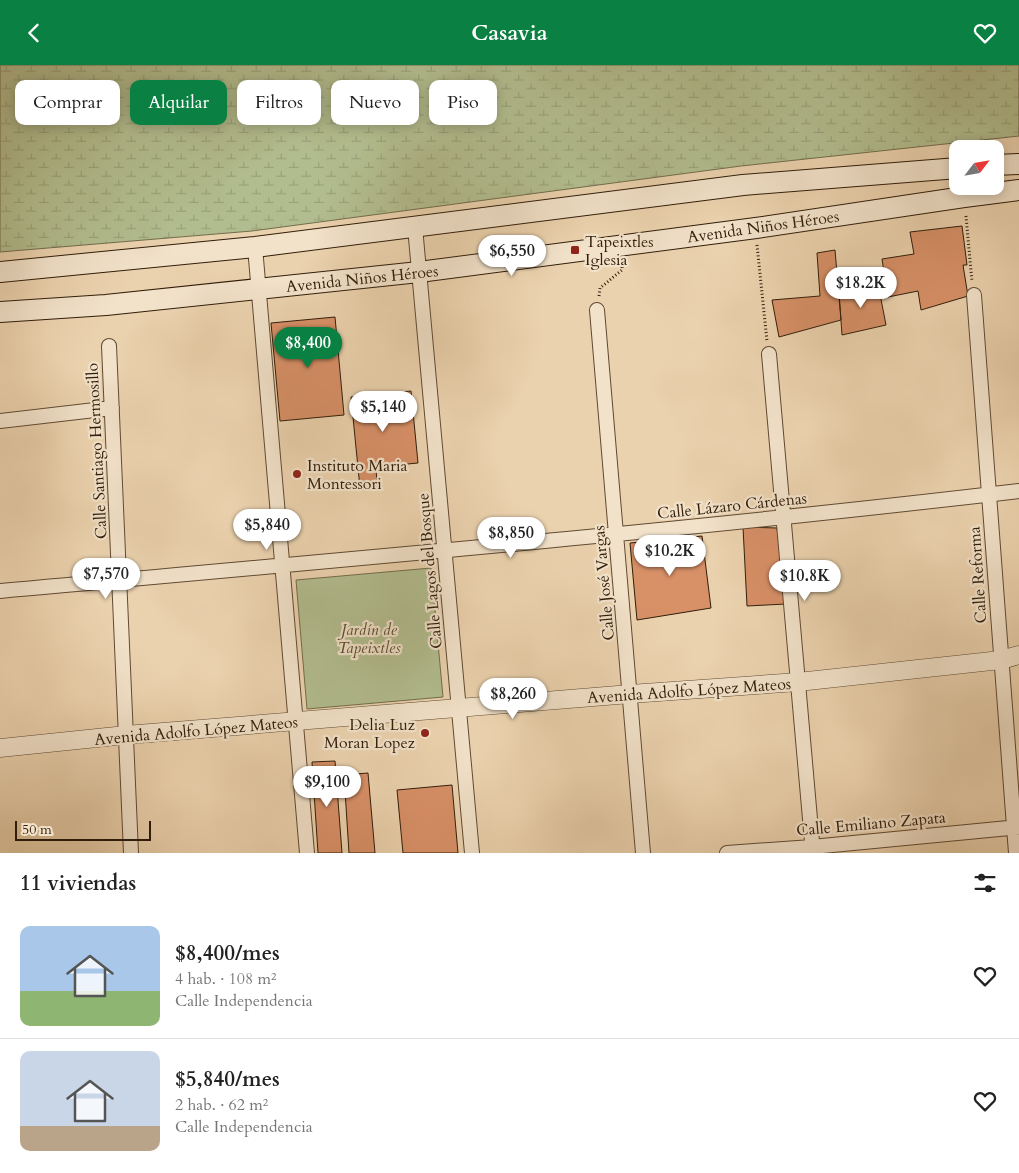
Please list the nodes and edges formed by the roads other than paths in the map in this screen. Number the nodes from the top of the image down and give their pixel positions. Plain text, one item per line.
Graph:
1 (1019, 164) edge
2 (1004, 165) edge
3 (949, 169) edge
4 (1019, 190) edge
5 (415, 227) junction
6 (255, 247) junction
7 (0, 272) edge
8 (419, 272) junction
9 (259, 289) junction
10 (974, 295) road end
11 (597, 310) road end
12 (0, 312) edge
13 (109, 346) dead end
14 (769, 354) road end
15 (112, 408) junction
16 (0, 421) edge
17 (1019, 491) edge
18 (989, 494) junction
19 (783, 517) junction
20 (616, 535) junction
21 (444, 551) junction
22 (282, 566) junction
23 (119, 580) junction
24 (0, 591) edge
25 (1019, 655) edge
26 (1001, 660) junction
27 (798, 682) junction
28 (630, 694) junction
29 (459, 708) junction
30 (296, 722) junction
31 (126, 735) junction
32 (0, 748) edge
33 (1016, 827) edge
34 (813, 850) edge
35 (131, 853) edge
36 (307, 853) edge
37 (472, 853) edge
38 (643, 853) edge
39 (727, 853) edge
40 (1016, 853) edge

1 - 2 main road
3 - 5 main road
4 - 8 main road, Avenida Niños Héroes
5 - 6 main road
5 - 8 street, Calle Lagos del Bosque
6 - 7 main road
6 - 9 street
8 - 9 main road, Avenida Niños Héroes
8 - 21 street, Calle Lagos del Bosque
9 - 12 main road, Avenida Niños Héroes
9 - 22 street
10 - 18 street, Calle Reforma
11 - 20 street, Calle José Vargas
13 - 15 street, Calle Santiago Hermosillo
14 - 19 street
15 - 16 street
15 - 23 street, Calle Santiago Hermosillo
17 - 18 street, Calle Lázaro Cárdenas
18 - 19 street, Calle Lázaro Cárdenas
18 - 26 street, Calle Reforma
19 - 20 street, Calle Lázaro Cárdenas
19 - 27 street
20 - 21 street, Calle Lázaro Cárdenas
20 - 28 street, Calle José Vargas
21 - 22 street, Calle Lázaro Cárdenas
21 - 29 street, Calle Lagos del Bosque
22 - 23 street, Calle Lázaro Cárdenas
22 - 30 street
23 - 24 street, Calle Lázaro Cárdenas
23 - 31 street, Calle Santiago Hermosillo
25 - 26 street, Avenida Adolfo López Mateos
26 - 27 street, Avenida Adolfo López Mateos
26 - 33 street, Calle Reforma
27 - 28 street, Avenida Adolfo López Mateos
27 - 34 street
28 - 29 street, Avenida Adolfo López Mateos
28 - 38 street, Calle José Vargas
29 - 30 street, Avenida Adolfo López Mateos
29 - 37 street, Calle Lagos del Bosque
30 - 31 street, Avenida Adolfo López Mateos
30 - 36 street
31 - 32 street, Avenida Adolfo López Mateos
31 - 35 street, Calle Santiago Hermosillo
33 - 34 street, Calle Emiliano Zapata
33 - 40 street, Calle Reforma
34 - 39 street, Calle Emiliano Zapata

